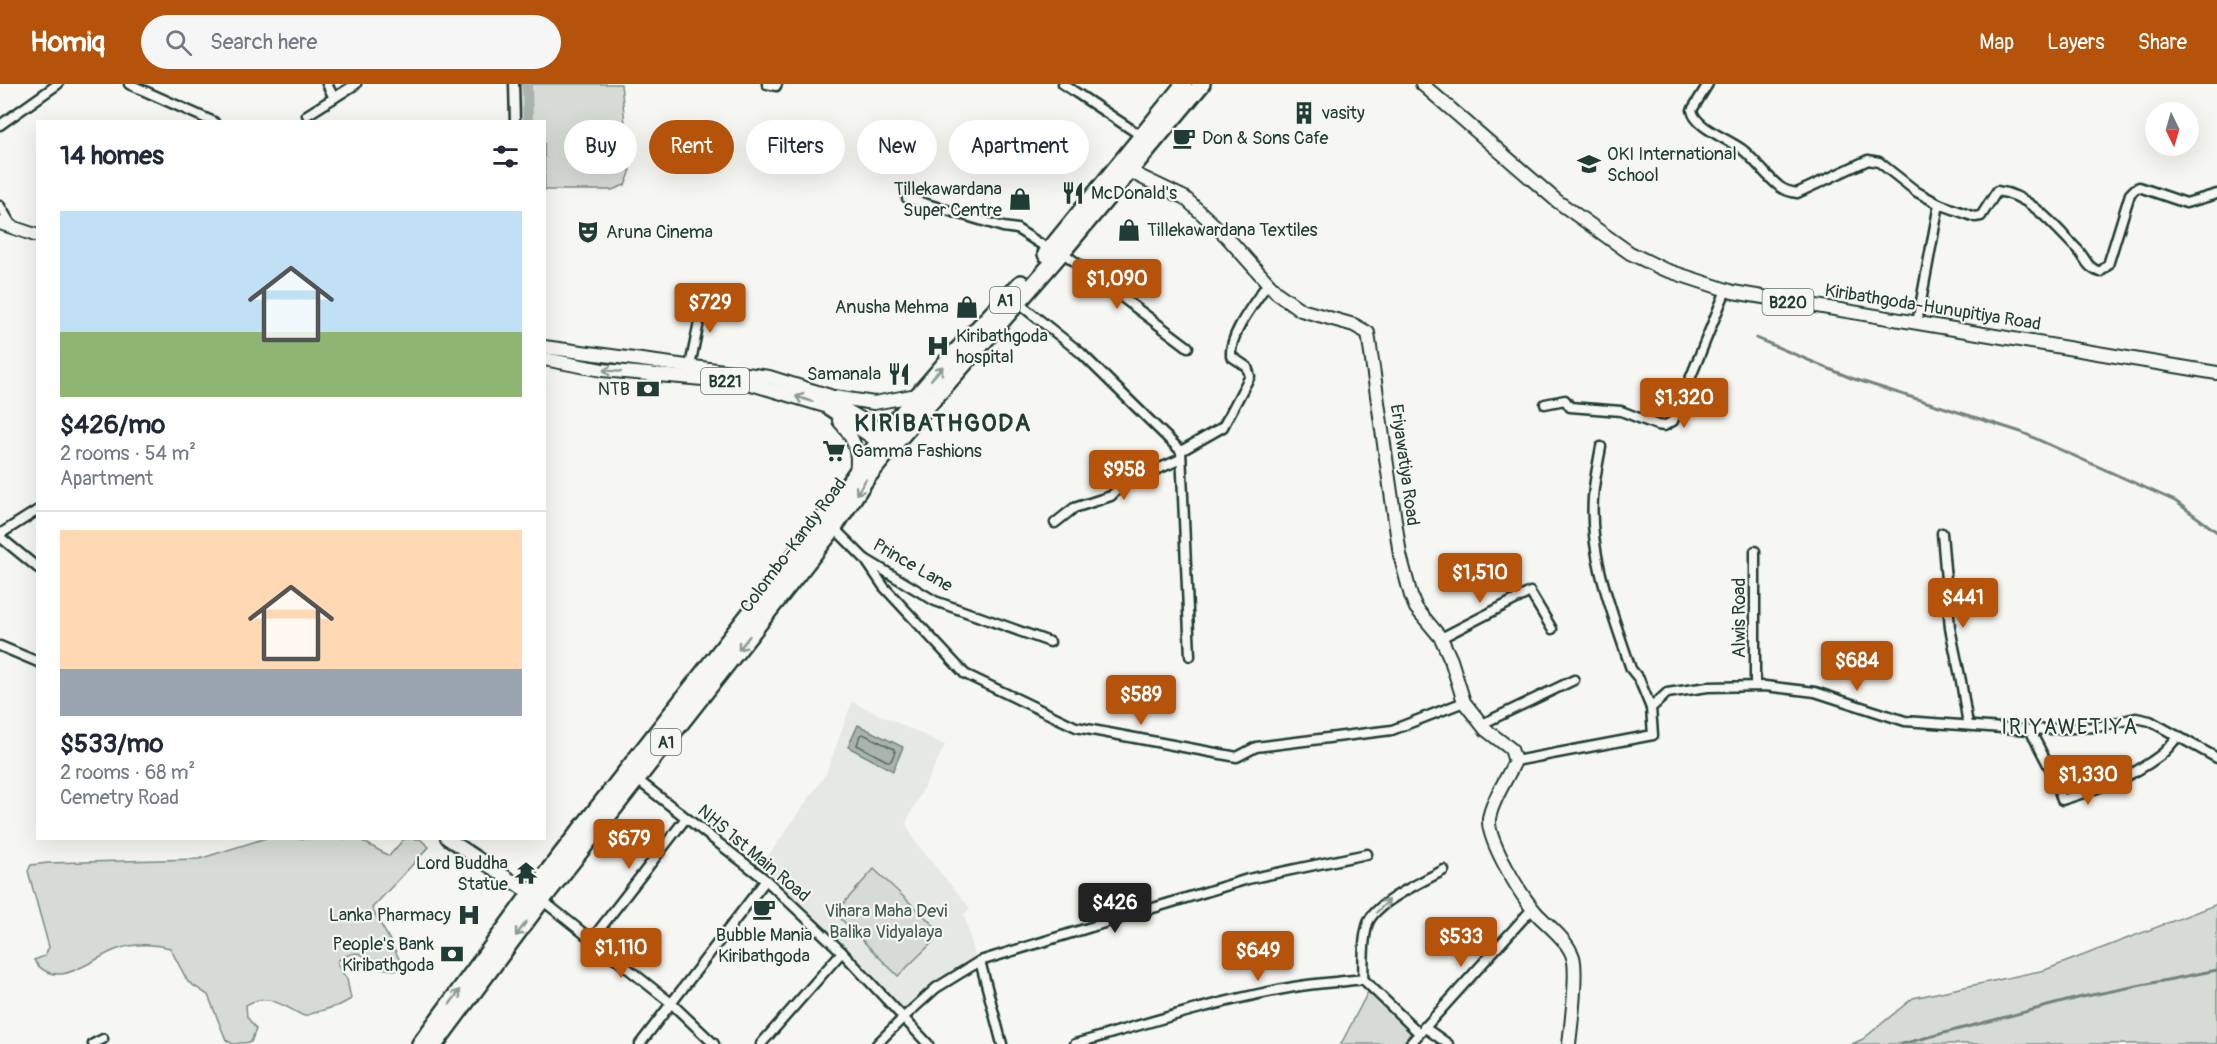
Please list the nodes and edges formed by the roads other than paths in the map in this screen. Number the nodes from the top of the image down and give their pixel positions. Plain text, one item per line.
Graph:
1 (58, 84) edge
2 (129, 84) edge
3 (327, 84) edge
4 (356, 84) edge
5 (514, 84) edge
6 (767, 84) edge
7 (777, 84) edge
8 (1063, 84) edge
9 (1185, 84) edge
10 (1202, 84) edge
11 (1422, 84) edge
12 (1708, 84) edge
13 (334, 98) junction
14 (307, 115) dead end
15 (210, 120) edge
16 (515, 120) edge
17 (0, 125) edge
18 (1143, 137) junction
19 (1126, 167) junction
20 (2217, 194) edge
21 (907, 198) dead end
22 (1939, 204) junction
23 (0, 206) edge
24 (6, 225) edge
25 (36, 235) edge
26 (1056, 251) junction
27 (1268, 283) junction
28 (1726, 290) junction
29 (723, 298) dead end
30 (1017, 302) junction
31 (1917, 323) junction
32 (546, 347) edge
33 (1188, 347) dead end
34 (546, 359) edge
35 (690, 366) junction
36 (2217, 373) edge
37 (917, 395) junction
38 (827, 401) junction
39 (1545, 404) dead end
40 (888, 441) junction
41 (1601, 447) dead end
42 (1181, 455) junction
43 (856, 471) junction
44 (36, 511) edge
45 (1055, 523) dead end
46 (834, 528) junction
47 (1942, 533) dead end
48 (0, 536) edge
49 (1755, 551) dead end
50 (865, 558) junction
51 (36, 566) edge
52 (1552, 629) dead end
53 (1441, 638) junction
54 (1050, 642) dead end
55 (0, 646) edge
56 (1190, 656) dead end
57 (36, 661) edge
58 (1574, 680) dead end
59 (1755, 686) junction
60 (1464, 702) junction
61 (1651, 708) junction
62 (1482, 724) junction
63 (1968, 725) junction
64 (2030, 730) junction
65 (2178, 736) junction
66 (2217, 758) edge
67 (1515, 761) junction
68 (632, 775) junction
69 (686, 818) junction
70 (450, 840) edge
71 (1367, 854) dead end
72 (1444, 870) dead end
73 (766, 880) junction
74 (537, 897) junction
75 (1532, 909) junction
76 (592, 939) junction
77 (842, 952) junction
78 (980, 961) junction
79 (1363, 979) junction
80 (671, 1003) junction
81 (904, 1017) junction
82 (1421, 1030) junction
83 (103, 1039) dead end
84 (93, 1044) edge
85 (420, 1044) edge
86 (435, 1044) edge
87 (640, 1044) edge
88 (714, 1044) edge
89 (761, 1044) edge
90 (877, 1044) edge
91 (927, 1044) edge
92 (1002, 1044) edge
93 (1075, 1044) edge
94 (1410, 1044) edge
95 (1448, 1044) edge
96 (1569, 1044) edge

1 - 17 street
2 - 15 street
3 - 13 street
4 - 13 street
5 - 16 street
6 - 7 street
8 - 18 street
9 - 18 highway, Colombo-Kandy Road / A1
10 - 19 highway, Colombo-Kandy Road / A1
11 - 28 main road, Kiribathgoda-Hunupitiya Road / B220
12 - 22 street
13 - 14 street
18 - 19 highway, Colombo-Kandy Road / A1
19 - 26 highway, Colombo-Kandy Road / A1
19 - 27 main road, Eriyawatiya Road
20 - 22 street
21 - 26 street
22 - 31 street
23 - 24 street
24 - 25 main road
26 - 30 highway, Colombo-Kandy Road / A1
26 - 33 street
37 -> 26 highway, Colombo-Kandy Road / A1
27 - 42 street
27 - 53 main road, Eriyawatiya Road
28 - 31 main road, Kiribathgoda-Hunupitiya Road / B220
28 - 39 street
29 - 35 street
30 - 40 highway, Colombo-Kandy Road / A1
30 - 42 street
31 - 36 main road, Kiribathgoda-Hunupitiya Road / B220
32 - 35 main road, B221
38 -> 34 main road, B221
35 - 38 main road, B221
37 - 38 main road
37 - 40 highway, Colombo-Kandy Road / A1
38 - 40 main road, B221
38 - 43 main road
40 - 43 highway, Colombo-Kandy Road / A1
40 -> 46 highway, Colombo-Kandy Road / A1
41 - 61 street
42 - 45 street
42 - 56 street
43 - 68 highway, Colombo-Kandy Road / A1
44 - 48 street
46 - 50 street, Prince Lane
46 -> 68 highway, Colombo-Kandy Road / A1
47 - 63 street
48 - 51 street
49 - 59 street, Alwis Road
50 - 54 street, Prince Lane
50 - 60 street
52 - 53 street
53 - 60 main road, Eriyawatiya Road
55 - 57 street
58 - 62 street
59 - 61 street
59 - 63 street
60 - 62 main road, Eriyawatiya Road
61 - 67 street
62 - 67 main road, Eriyawatiya Road
63 - 64 street
64 - 65 street
64 - 65 street
65 - 66 street
67 - 75 main road
68 - 69 street, NHS 1st Main Road
68 - 74 highway, Colombo-Kandy Road / A1
69 - 73 street, NHS 1st Main Road
69 - 76 street
70 - 74 main road
71 - 78 street
79 -> 72 street
73 - 77 street, NHS 1st Main Road
73 - 80 street
74 - 76 street
85 -> 74 highway, Colombo-Kandy Road / A1
74 -> 86 highway, Colombo-Kandy Road / A1
75 - 82 street
75 - 96 main road
76 - 80 street
77 - 81 street, NHS 1st Main Road
77 - 89 street
78 - 81 street
78 - 92 street
79 - 82 street
79 - 93 street
80 - 87 street
80 - 88 street
81 - 90 street
81 - 91 street, NHS 1st Main Road
82 - 94 street
82 - 95 street
83 - 84 street

